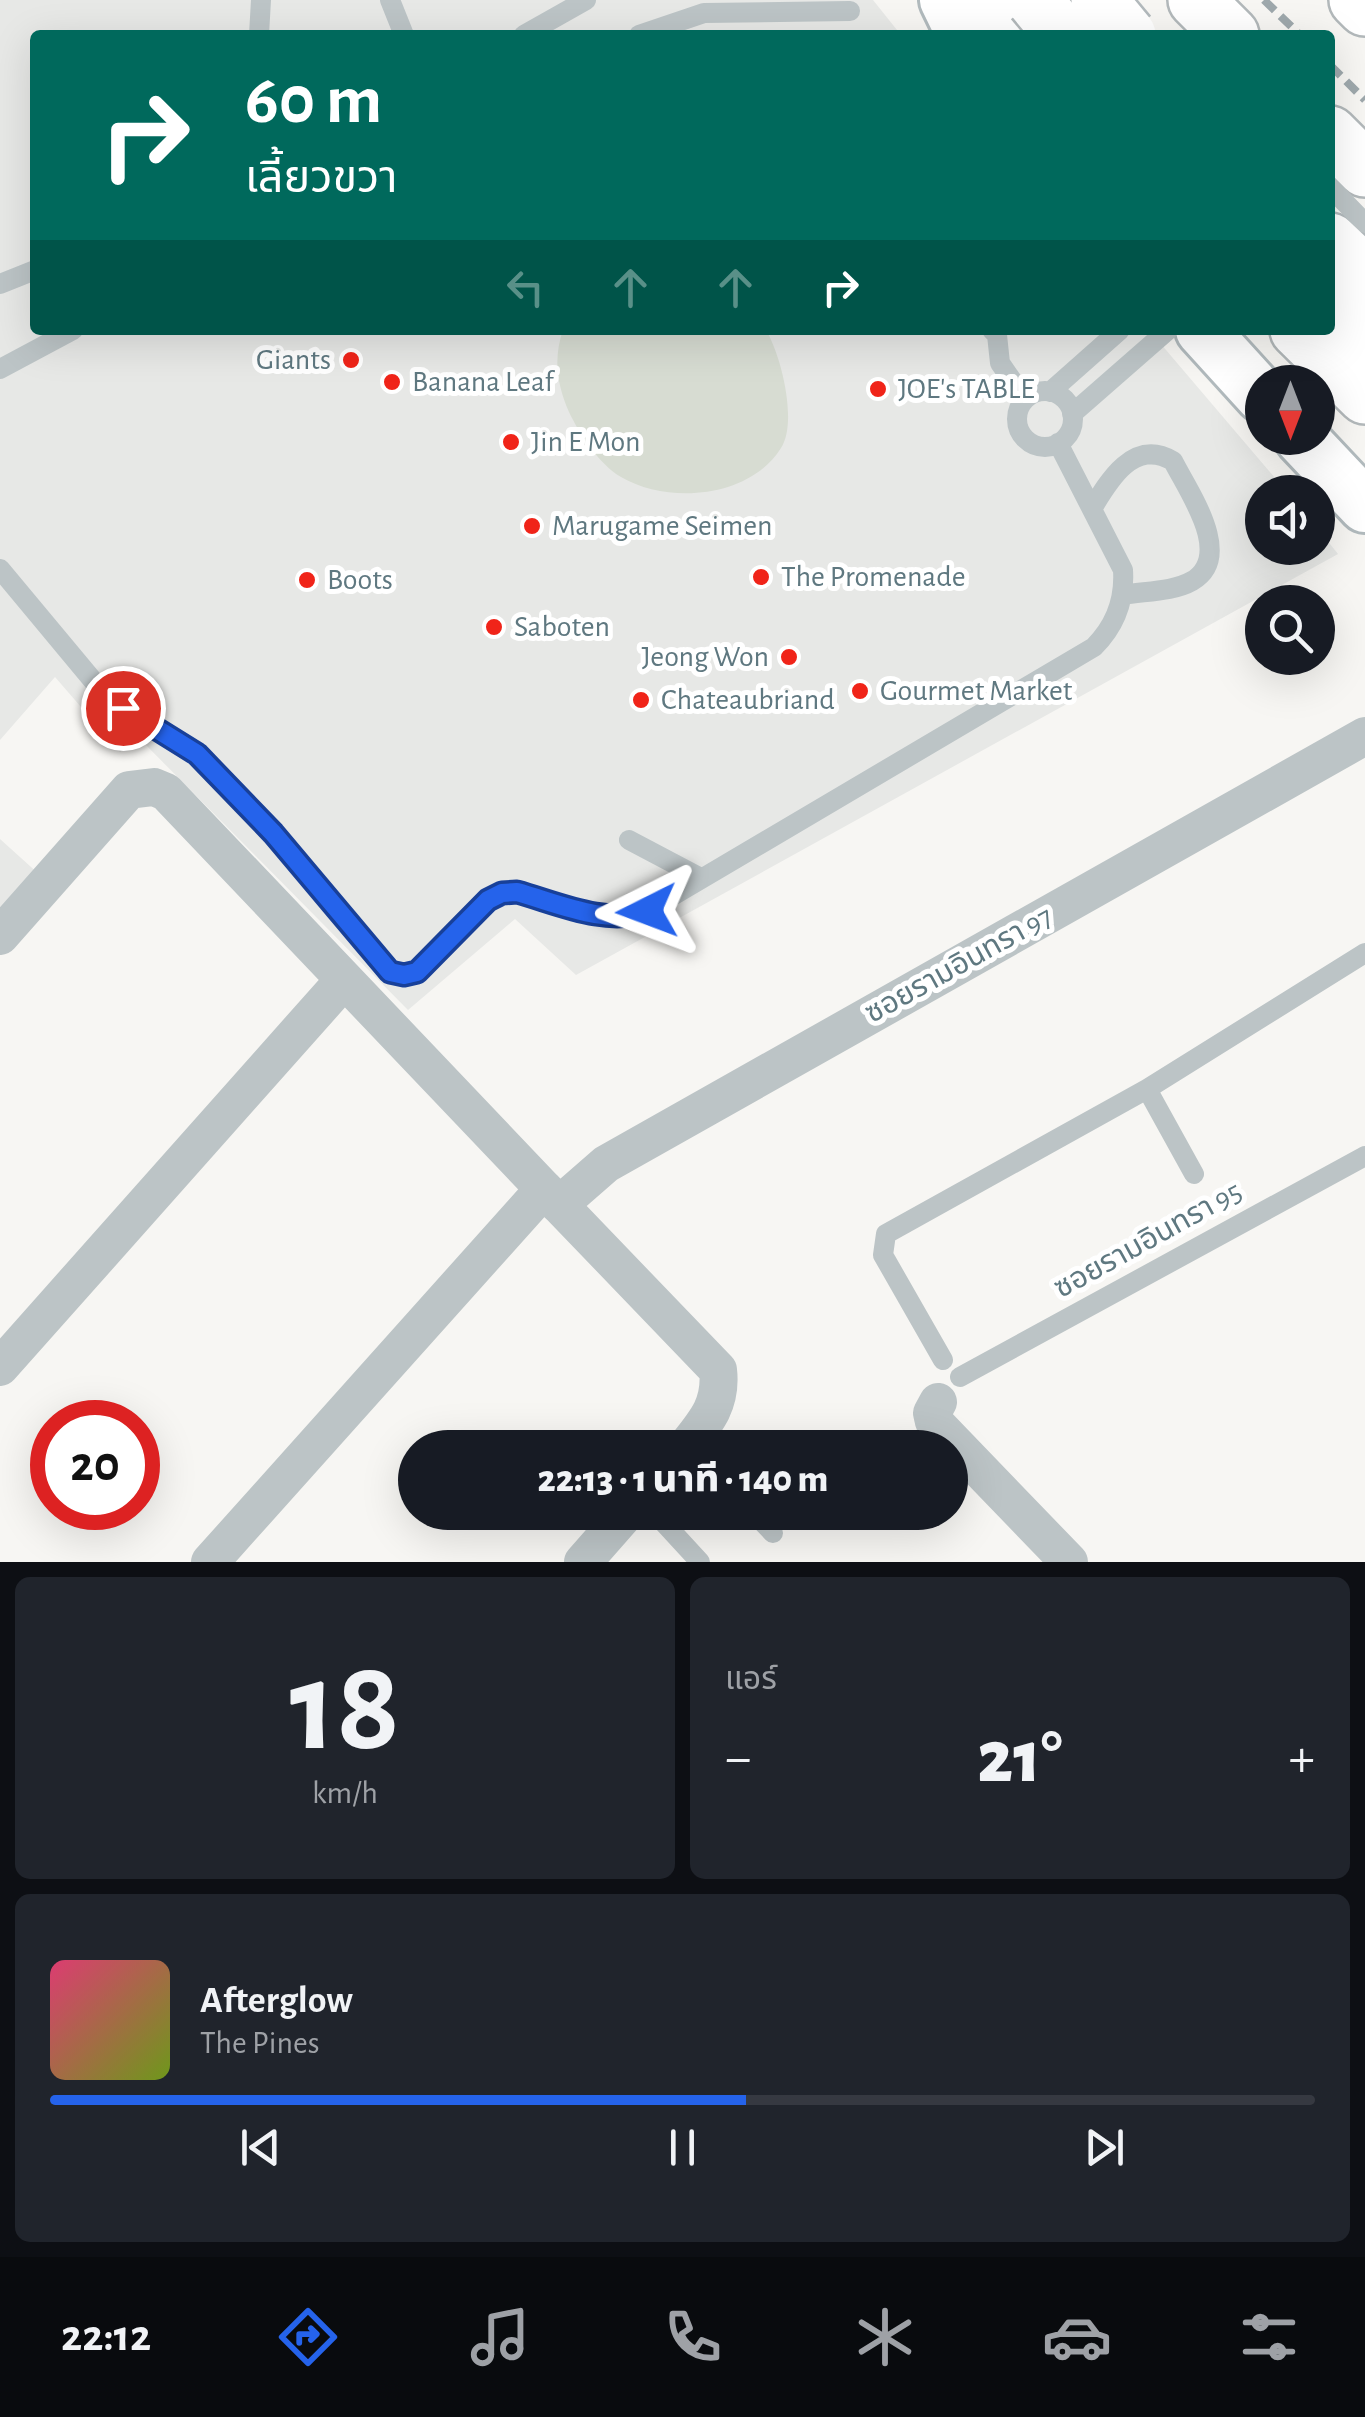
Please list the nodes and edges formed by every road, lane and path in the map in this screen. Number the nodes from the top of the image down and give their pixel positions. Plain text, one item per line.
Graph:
1 (261, 0) edge
2 (390, 0) edge
3 (586, 0) edge
4 (946, 0) edge
5 (992, 0) edge
6 (1034, 0) edge
7 (1099, 0) edge
8 (1196, 0) edge
9 (1357, 0) edge
10 (1365, 8) edge
11 (850, 11) dead end
12 (259, 30) edge
13 (402, 30) edge
14 (533, 30) edge
15 (655, 30) edge
16 (961, 30) edge
17 (1017, 30) edge
18 (1059, 30) edge
19 (1124, 30) edge
20 (1226, 30) edge
21 (1335, 139) edge
22 (1365, 169) edge
23 (1335, 192) edge
24 (1365, 223) edge
25 (1335, 245) edge
26 (30, 272) edge
27 (1365, 274) edge
28 (0, 284) edge
29 (1335, 309) edge
30 (63, 335) edge
31 (997, 335) edge
32 (1114, 335) edge
33 (1162, 335) edge
34 (1207, 335) edge
35 (1303, 335) edge
36 (1365, 337) edge
37 (0, 368) edge
38 (1245, 377) edge
39 (1050, 392) junction
40 (1365, 396) edge
41 (1024, 400) junction
42 (1072, 414) junction
43 (1058, 444) junction
44 (1317, 455) edge
45 (1365, 506) edge
46 (1092, 509) junction
47 (0, 569) edge
48 (1122, 595) junction
49 (1365, 736) edge
50 (629, 840) dead end
51 (701, 878) junction
52 (0, 936) edge
53 (1365, 953) edge
54 (344, 980) junction
55 (1146, 1088) junction
56 (1365, 1156) edge
57 (1194, 1174) dead end
58 (551, 1196) junction
59 (943, 1360) dead end
60 (0, 1367) edge
61 (949, 1390) joint
62 (701, 1430) edge
63 (611, 1530) edge
64 (671, 1530) edge
65 (769, 1530) edge
66 (772, 1534) dead end
67 (210, 1562) edge
68 (583, 1562) edge
69 (700, 1562) edge
70 (1069, 1562) edge

1 - 12 lane
2 - 13 lane
3 - 14 lane
4 - 16 main road
5 - 17 main road
6 - 18 main road, bridge
7 - 19 main road, bridge
8 - 20 main road
9 - 10 main road
11 - 15 lane
21 - 22 main road
23 - 24 lane
25 - 27 main road
26 - 28 lane
29 - 36 main road
30 - 37 lane
31 - 41 lane
32 - 39 lane
33 - 42 lane
34 - 38 main road
35 - 40 main road
39 - 41 lane
39 - 42 lane
41 - 43 lane
42 - 43 lane
43 - 46 lane
44 - 45 main road
46 - 48 lane
46 - 48 lane
47 - 51 lane
48 - 51 lane
49 - 58 street, ซอยรามอินทรา 97
50 - 51 lane
52 - 54 street
53 - 55 lane
54 - 58 street
54 - 60 street
55 - 57 lane
55 - 59 lane
56 - 61 lane, ซอยรามอินทรา 95
58 - 62 street
58 - 67 street, ซอยรามอินทรา 97
61 - 70 street
63 - 68 street
64 - 69 lane
65 - 66 lane

